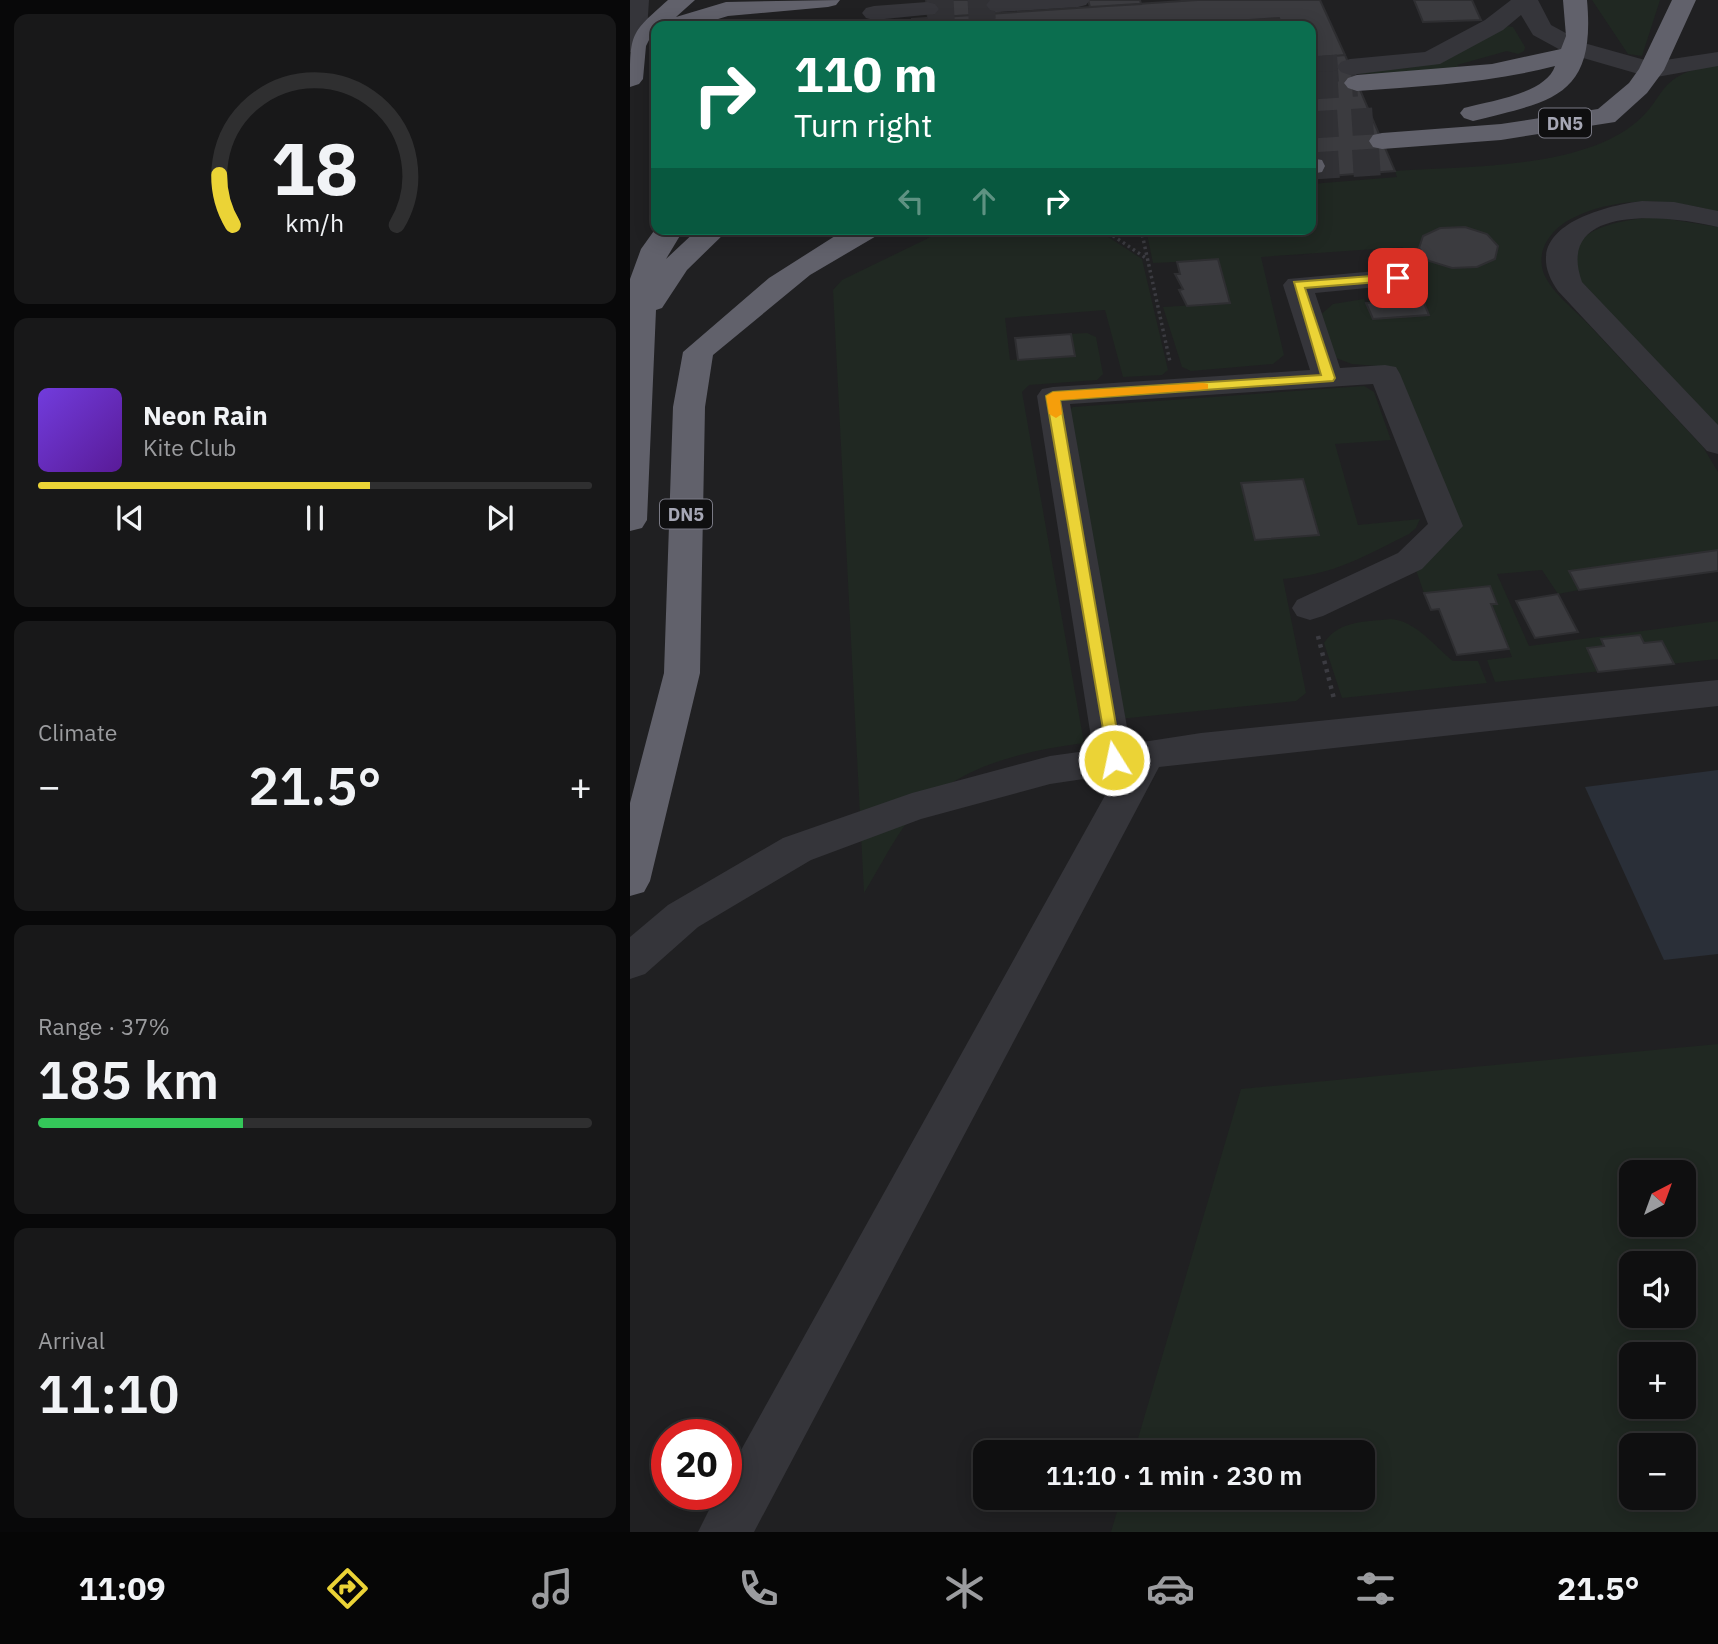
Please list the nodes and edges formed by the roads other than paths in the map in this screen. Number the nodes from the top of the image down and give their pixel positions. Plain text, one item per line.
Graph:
1 (638, 0) edge
2 (683, 0) edge
3 (720, 0) edge
4 (828, 0) edge
5 (1078, 0) edge
6 (1576, 0) edge
7 (1684, 0) edge
8 (1525, 1) edge
9 (998, 5) dead end
10 (927, 9) tunnel mouth
11 (874, 13) edge
12 (655, 21) edge
13 (673, 21) edge
14 (687, 21) edge
15 (1668, 31) junction
16 (649, 37) edge
17 (1573, 51) junction
18 (1718, 51) edge
19 (1718, 59) edge
20 (1651, 70) junction
21 (630, 79) edge
22 (1370, 112) junction
23 (1718, 219) edge
24 (666, 235) edge
25 (708, 235) edge
26 (805, 235) edge
27 (856, 235) edge
28 (1398, 278) dead end
29 (641, 319) junction
30 (698, 352) junction
31 (1328, 378) junction
32 (1718, 444) edge
33 (630, 520) edge
34 (1310, 608) road end
35 (1718, 693) edge
36 (1130, 758) junction
37 (630, 881) edge
38 (630, 962) edge
39 (725, 1532) edge

1 - 16 lane
2 - 12 highway
3 - 13 highway
4 - 14 highway
5 - 9 lane
6 - 17 highway, DN5
7 - 15 highway, DN5
8 - 17 lane
8 - 22 lane
10 - 11 lane
15 - 18 lane
15 - 20 highway, DN5
16 - 21 highway
17 - 20 lane
17 - 22 highway
17 - 22 highway, DN5
19 - 20 lane
20 - 22 highway, DN5
23 - 32 lane
24 - 29 highway, DN5
25 - 29 highway, DN5
26 - 30 highway, DN5
27 - 30 highway
28 - 31 lane
29 - 33 highway, DN5
30 - 37 highway, DN5
31 - 34 lane
31 - 36 lane
35 - 36 lane
36 - 38 lane
36 - 39 lane

